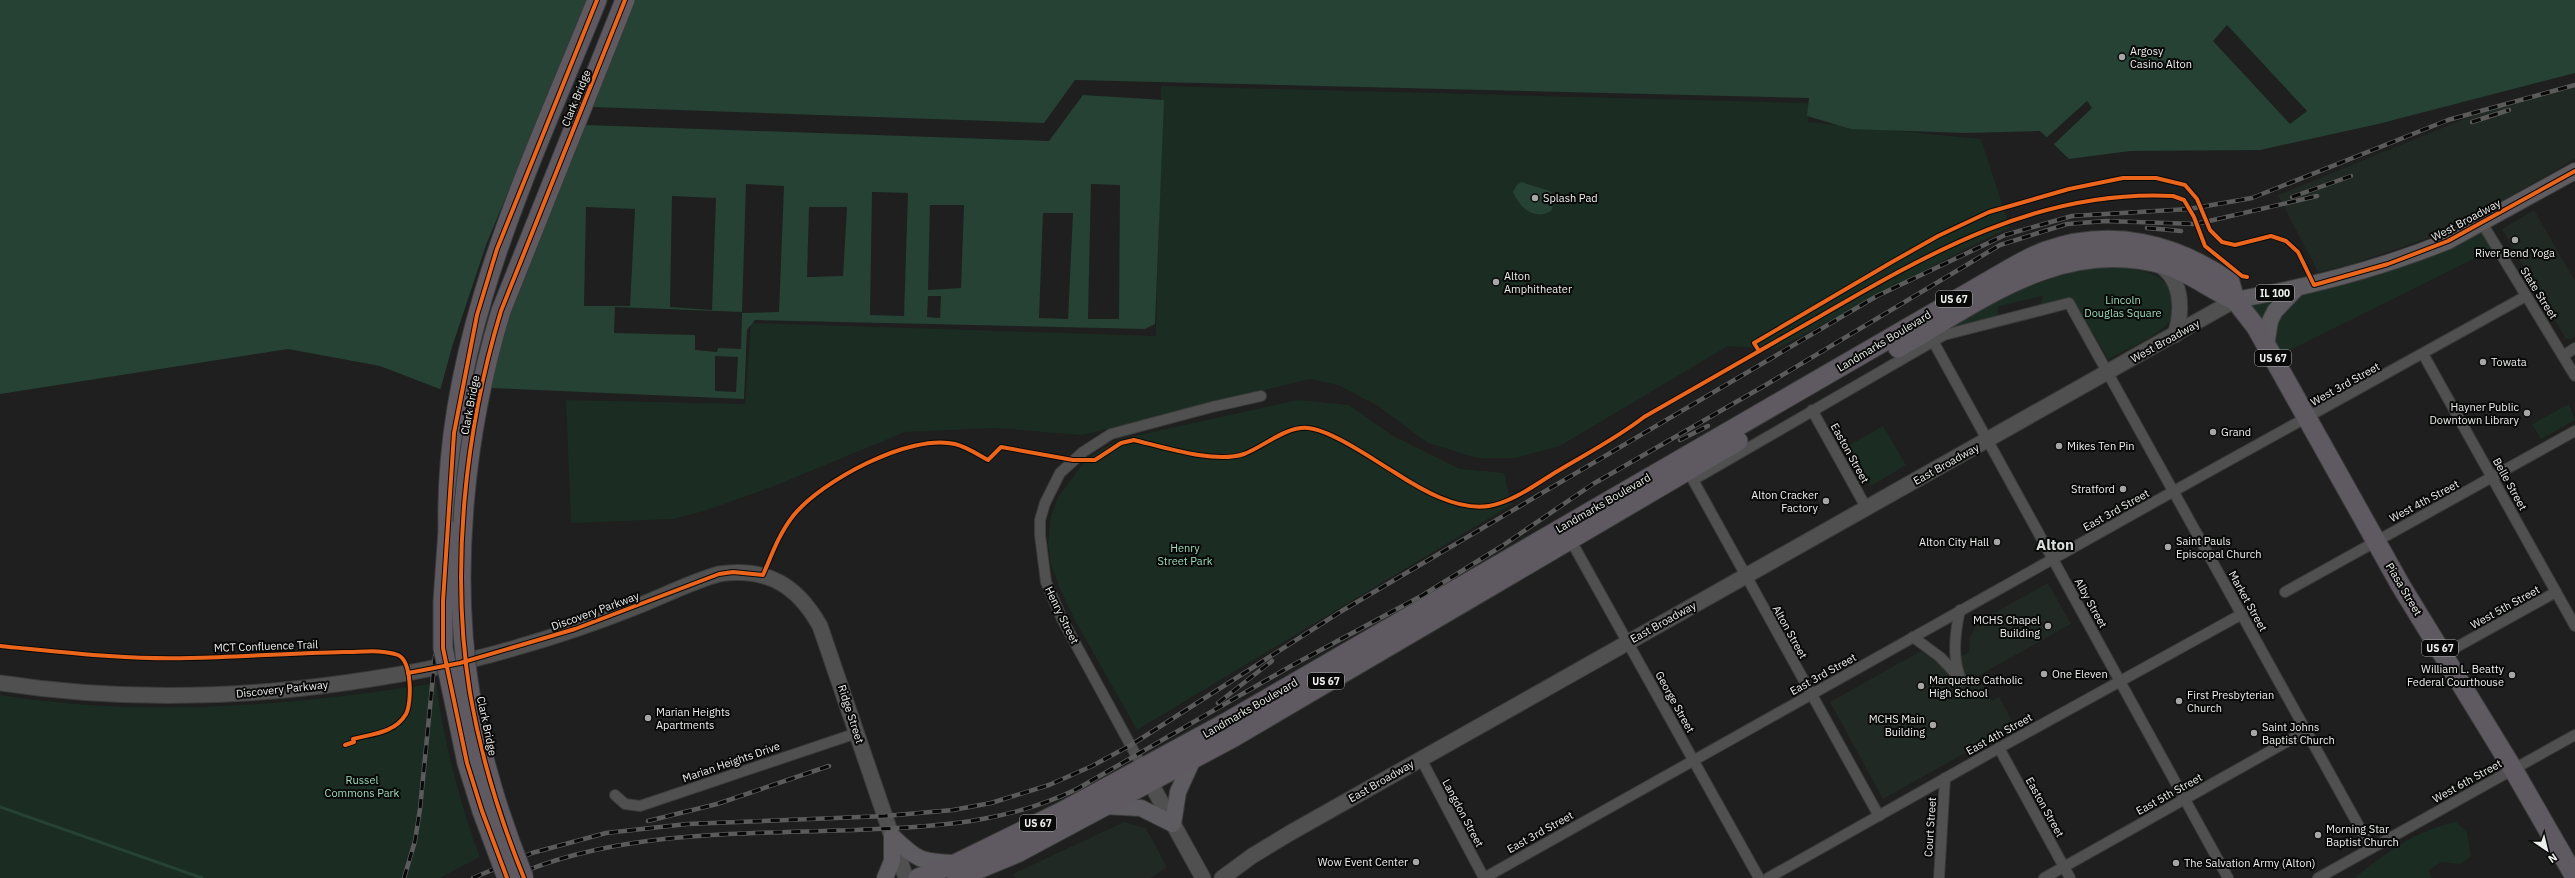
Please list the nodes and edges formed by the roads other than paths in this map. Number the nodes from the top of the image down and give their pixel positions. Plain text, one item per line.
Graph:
1 (598, 0) edge
2 (625, 0) edge
3 (2573, 175) edge
4 (2482, 223) junction
5 (2153, 262) junction
6 (2297, 288) junction
7 (2526, 296) junction
8 (2235, 300) junction
9 (2176, 335) junction
10 (1933, 341) junction
11 (2266, 346) junction
12 (2575, 348) edge
13 (2423, 354) junction
14 (2563, 356) junction
15 (2108, 372) junction
16 (2575, 376) edge
17 (1261, 396) dead end
18 (1812, 410) junction
19 (2307, 418) junction
20 (2575, 431) edge
21 (1987, 441) junction
22 (2492, 478) junction
23 (2173, 491) junction
24 (1866, 509) junction
25 (1570, 539) junction
26 (2375, 541) junction
27 (2053, 559) junction
28 (763, 575) joint
29 (1746, 576) junction
30 (2285, 592) dead end
31 (2556, 592) junction
32 (1960, 610) junction
33 (2242, 614) junction
34 (2575, 626) edge
35 (1913, 637) junction
36 (1628, 642) junction
37 (2444, 654) junction
38 (2120, 680) junction
39 (0, 683) edge
40 (1810, 694) junction
41 (2306, 731) junction
42 (857, 733) junction
43 (2575, 735) edge
44 (1999, 748) junction
45 (1193, 759) junction
46 (1421, 759) junction
47 (1694, 760) junction
48 (2513, 769) junction
49 (1146, 776) junction
50 (1945, 778) junction
51 (615, 795) dead end
52 (2185, 799) junction
53 (1104, 806) junction
54 (1879, 816) junction
55 (1173, 824) junction
56 (892, 836) junction
57 (2371, 848) junction
58 (2064, 867) junction
59 (959, 874) edge
60 (2575, 877) edge
61 (507, 878) edge
62 (524, 878) edge
63 (885, 878) edge
64 (906, 878) edge
65 (918, 878) edge
66 (1203, 878) edge
67 (1222, 878) edge
68 (1484, 878) edge
69 (1759, 878) edge
70 (1768, 878) edge
71 (1939, 878) edge
72 (2044, 878) edge
73 (2070, 878) edge
74 (2228, 878) edge
75 (2318, 878) edge

1 - 61 highway, Clark Bridge, bridge
2 - 62 highway, Clark Bridge, bridge
3 - 4 main road, West Broadway / IL 100
4 - 6 main road, West Broadway / IL 100
4 - 7 street, State Street
5 - 8 highway, Landmarks Boulevard / US 67
5 - 9 street
5 - 25 highway, Landmarks Boulevard / US 67
6 - 8 main road, West Broadway / IL 100
6 - 11 main road
7 - 13 street, West 3rd Street
7 - 14 street, State Street
8 - 9 street, West Broadway
8 - 11 highway, Piasa Street / US 67
8 - 49 highway, Landmarks Boulevard / US 67
9 - 15 street, West Broadway
10 - 15 street, Market Street
10 - 18 street
10 - 21 street, Alby Street
11 - 19 highway, Piasa Street / US 67
12 - 14 street
13 - 19 street, West 3rd Street
13 - 22 street, Belle Street
14 - 16 street, State Street
15 - 21 street, East Broadway
15 - 23 street, Market Street
17 - 49 street, Henry Street
18 - 24 street, Easton Street
18 - 29 street, Alton Street
19 - 23 street, West 3rd Street
19 - 26 highway, Piasa Street / US 67
20 - 22 street, West 4th Street
21 - 24 street, East Broadway
21 - 27 street, Alby Street
22 - 26 street, West 4th Street
22 - 31 street, Belle Street
23 - 27 street, East 3rd Street
23 - 33 street, Market Street
24 - 29 street, East Broadway
25 - 36 street, George Street
25 - 45 highway, Landmarks Boulevard / US 67
26 - 30 street, West 4th Street
26 - 37 highway, Piasa Street / US 67
27 - 32 street, East 3rd Street
27 - 38 street, Alby Street
28 - 39 street, Discovery Parkway
28 - 42 street, Ridge Street
29 - 36 street, East Broadway
29 - 40 street, Alton Street
31 - 34 street, Belle Street
31 - 37 street, West 5th Street
32 - 35 street, East 3rd Street
32 - 35 street
33 - 38 street, East 4th Street
33 - 41 street, Market Street
35 - 40 street, East 3rd Street
36 - 46 street, East Broadway
36 - 47 street, George Street
37 - 48 highway, Piasa Street / US 67
38 - 44 street, East 4th Street
38 - 52 street, Alby Street
40 - 47 street, East 3rd Street
40 - 54 street, Alton Street
41 - 52 street, East 5th Street
41 - 57 street, Market Street
42 - 51 street, Marian Heights Drive
42 - 56 street, Ridge Street
43 - 48 street, West 6th Street
44 - 50 street, East 4th Street
44 - 58 street, Easton Street
45 - 49 highway, Landmarks Boulevard / US 67
45 - 55 main road
46 - 67 street, East Broadway
46 - 68 street, Langdon Street
47 - 68 street, East 3rd Street
47 - 69 street, George Street
48 - 57 street, West 6th Street
48 - 60 highway, Piasa Street / US 67
49 - 53 highway, Landmarks Boulevard / US 67
49 - 55 street, Henry Street
49 - 59 highway, Landmarks Boulevard / US 67
50 - 54 street, East 4th Street
50 - 71 street, Court Street
52 - 58 street, East 5th Street
52 - 74 street, Alby Street
53 - 55 main road
53 - 59 highway, Landmarks Boulevard / US 67
54 - 70 street, East 4th Street
55 - 66 street, Henry Street
56 - 59 main road
56 - 63 main road
56 - 64 street, Ridge Street
57 - 75 street, West 6th Street
58 - 72 street, East 5th Street
58 - 73 street, Easton Street
59 - 65 highway, Landmarks Boulevard / US 67

